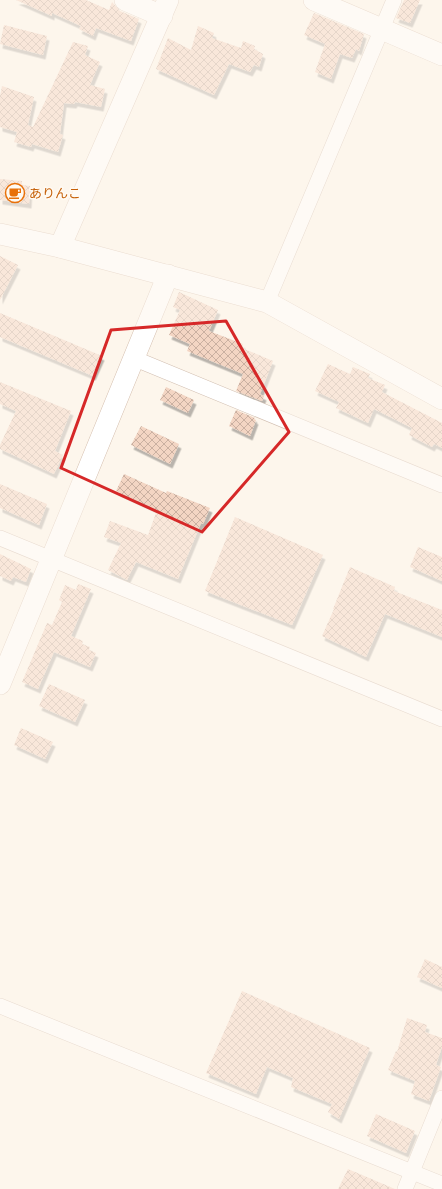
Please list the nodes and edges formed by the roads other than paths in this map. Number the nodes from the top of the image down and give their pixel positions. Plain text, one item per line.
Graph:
1 (125, 0) edge
2 (314, 0) edge
3 (394, 0) edge
4 (165, 8) edge
5 (381, 30) junction
6 (442, 55) edge
7 (0, 234) edge
8 (60, 247) junction
9 (168, 275) junction
10 (267, 302) junction
11 (133, 358) junction
12 (442, 399) edge
13 (442, 485) edge
14 (0, 538) edge
15 (51, 559) junction
16 (0, 684) edge
17 (442, 719) edge
18 (0, 1006) edge
19 (442, 1098) edge
20 (412, 1172) junction
21 (442, 1184) edge
22 (405, 1189) edge

1 - 4 street
2 - 5 street
3 - 5 street
4 - 8 street
5 - 6 street
5 - 10 street
7 - 8 street
8 - 9 street
9 - 10 street
9 - 11 street
10 - 12 street
11 - 13 street
11 - 15 street
14 - 15 street
15 - 16 street
15 - 17 street
18 - 20 street
19 - 20 street
20 - 21 street
20 - 22 street

